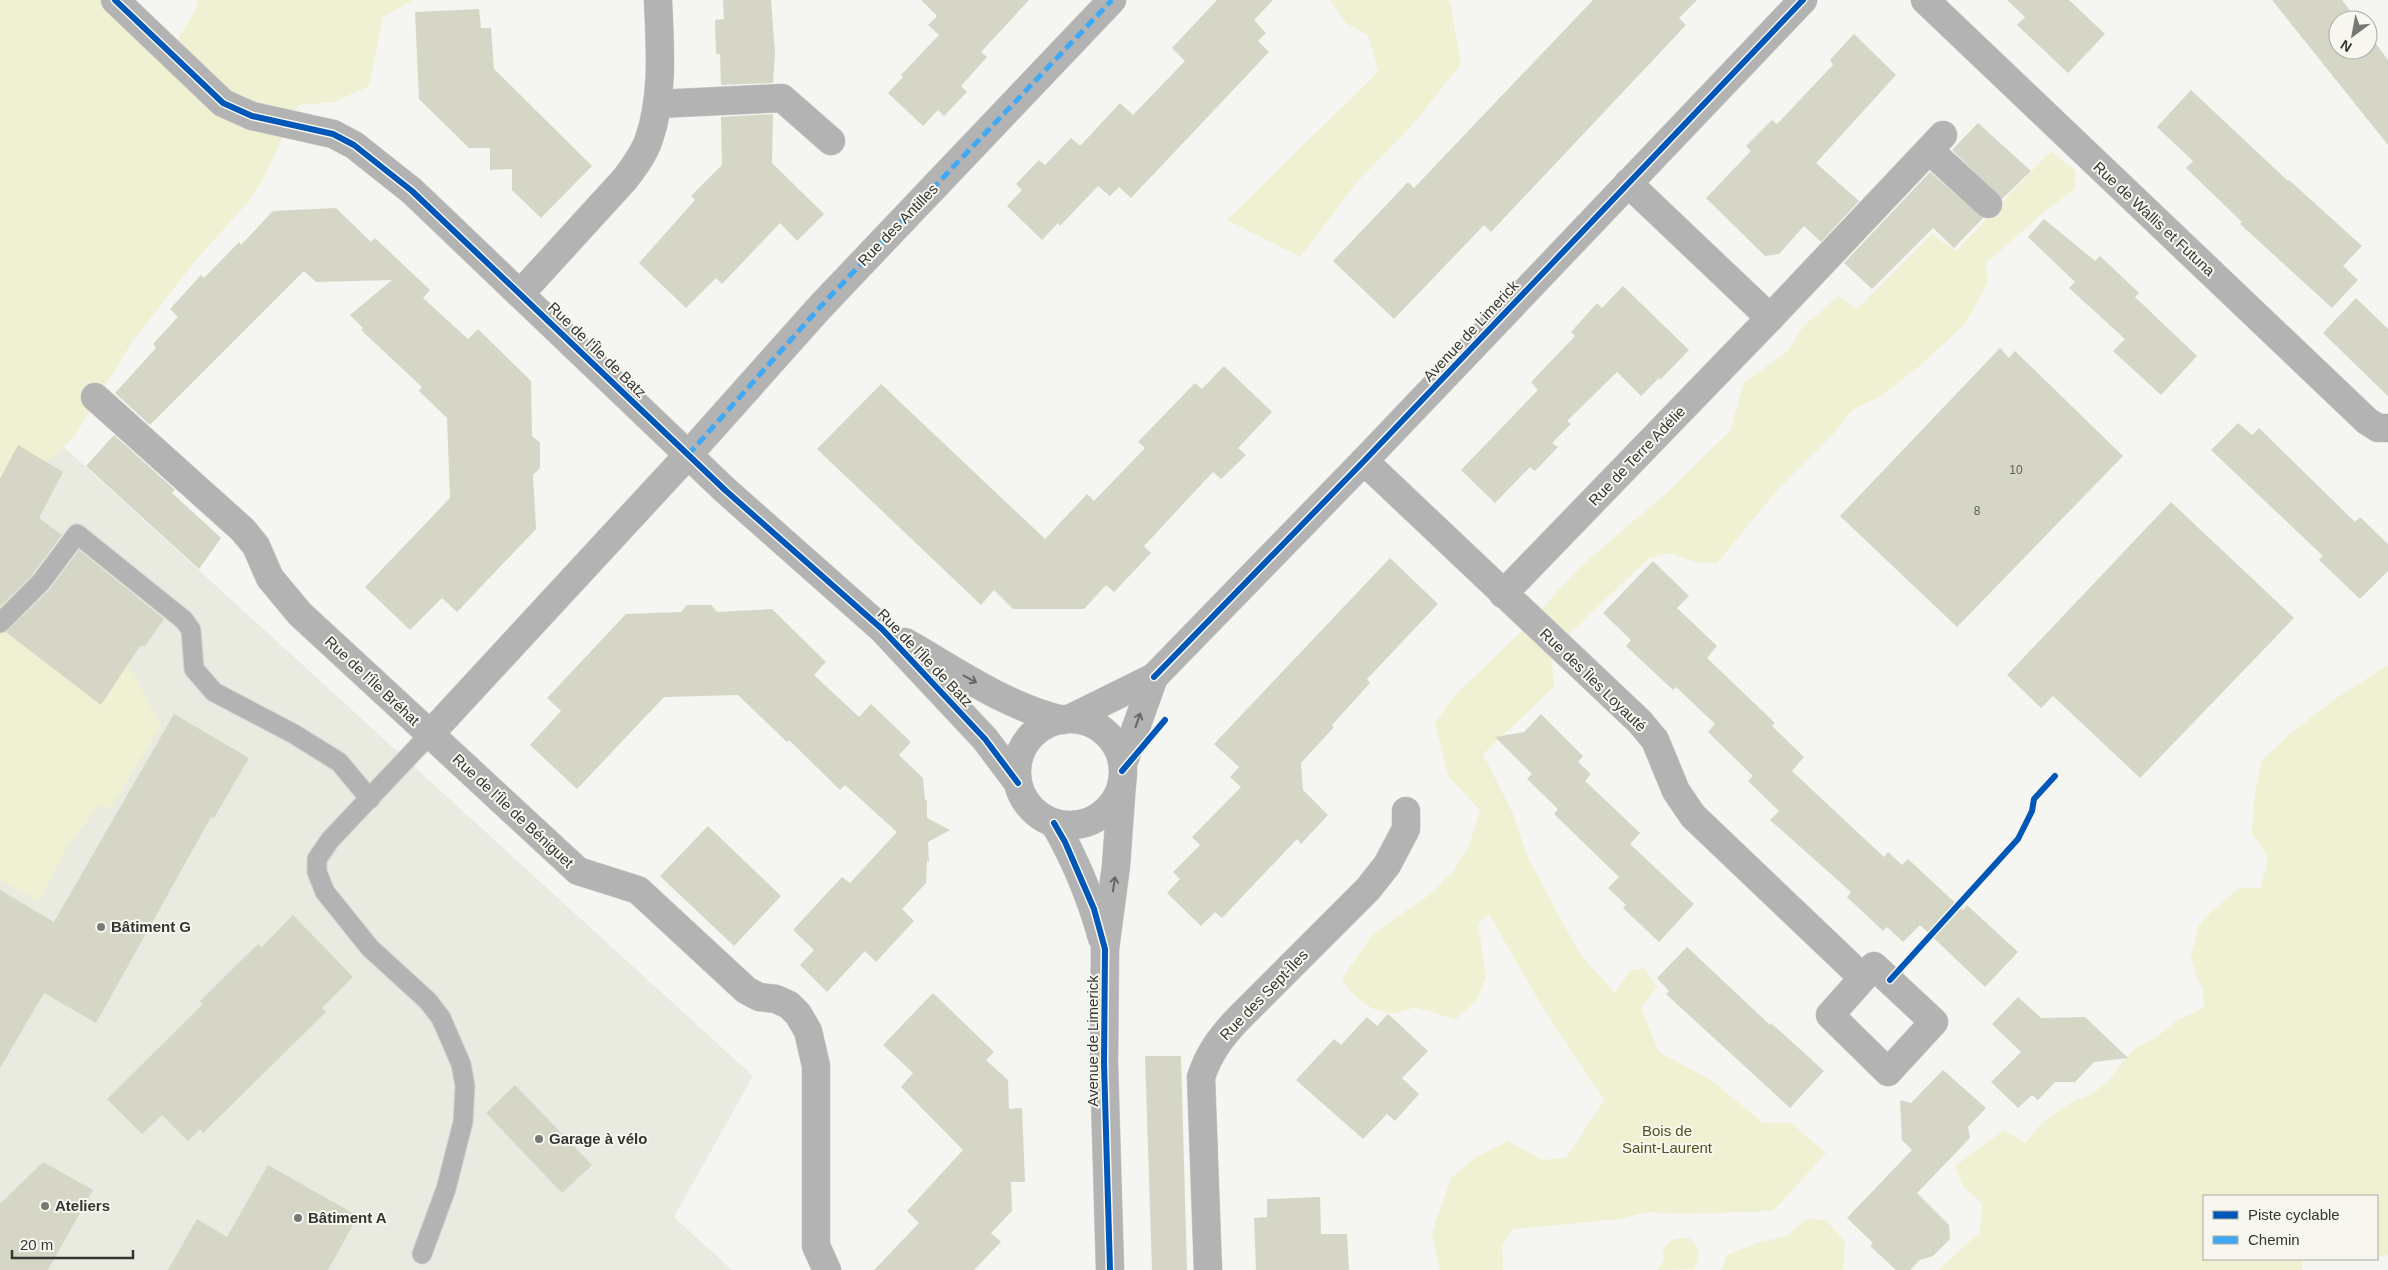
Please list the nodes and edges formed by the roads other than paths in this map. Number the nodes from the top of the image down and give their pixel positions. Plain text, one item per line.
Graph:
1 (115, 0) edge
2 (658, 0) edge
3 (1112, 0) edge
4 (1803, 0) edge
5 (1926, 0) edge
6 (658, 104) junction
7 (830, 141) dead end
8 (1628, 183) junction
9 (1988, 204) dead end
10 (520, 294) junction
11 (1770, 318) junction
12 (95, 397) dead end
13 (2388, 428) edge
14 (688, 455) junction
15 (1364, 461) junction
16 (1503, 594) junction
17 (0, 623) edge
18 (882, 629) junction
19 (1154, 677) junction
20 (1067, 719) junction
21 (430, 734) junction
22 (1122, 774) junction
23 (1018, 783) junction
24 (370, 799) junction
25 (1406, 811) dead end
26 (1054, 823) junction
27 (1105, 950) junction
28 (1863, 978) dead end
29 (422, 1254) dead end
30 (827, 1270) edge
31 (1110, 1270) edge
32 (1208, 1270) edge

1 - 10 street, Rue de l'Île de Batz
2 - 6 street
3 - 14 street, Rue des Antilles
4 - 8 street, Avenue de Limerick
5 - 13 street, Rue de Wallis et Futuna
6 - 7 street
6 - 10 street
8 - 11 street
8 - 15 street, Avenue de Limerick
9 - 11 street, Rue de Terre Adélie
10 - 14 street, Rue de l'Île de Batz
11 - 16 street, Rue de Terre Adélie
12 - 21 street, Rue de l'Île Bréhat
14 - 18 street, Rue de l'Île de Batz
14 - 21 street, Rue de l'Île Bréhat
15 - 16 street, Rue des Îles Loyauté
15 - 19 street, Avenue de Limerick
16 - 28 street, Rue des Îles Loyauté
17 - 24 lane
18 -> 20 street, Rue de l'Île de Batz
18 - 23 street, Rue de l'Île de Batz
19 - 20 street, Avenue de Limerick
22 -> 19 street, Avenue de Limerick
20 - 22 street
20 - 23 street
21 - 24 lane
21 - 30 street, Rue de l'Île de Béniguet
22 - 26 street
27 -> 22 street, Avenue de Limerick
23 - 26 street
24 - 29 lane
25 - 32 street, Rue des Sept-Îles
26 - 27 street, Avenue de Limerick
27 - 31 street, Avenue de Limerick

